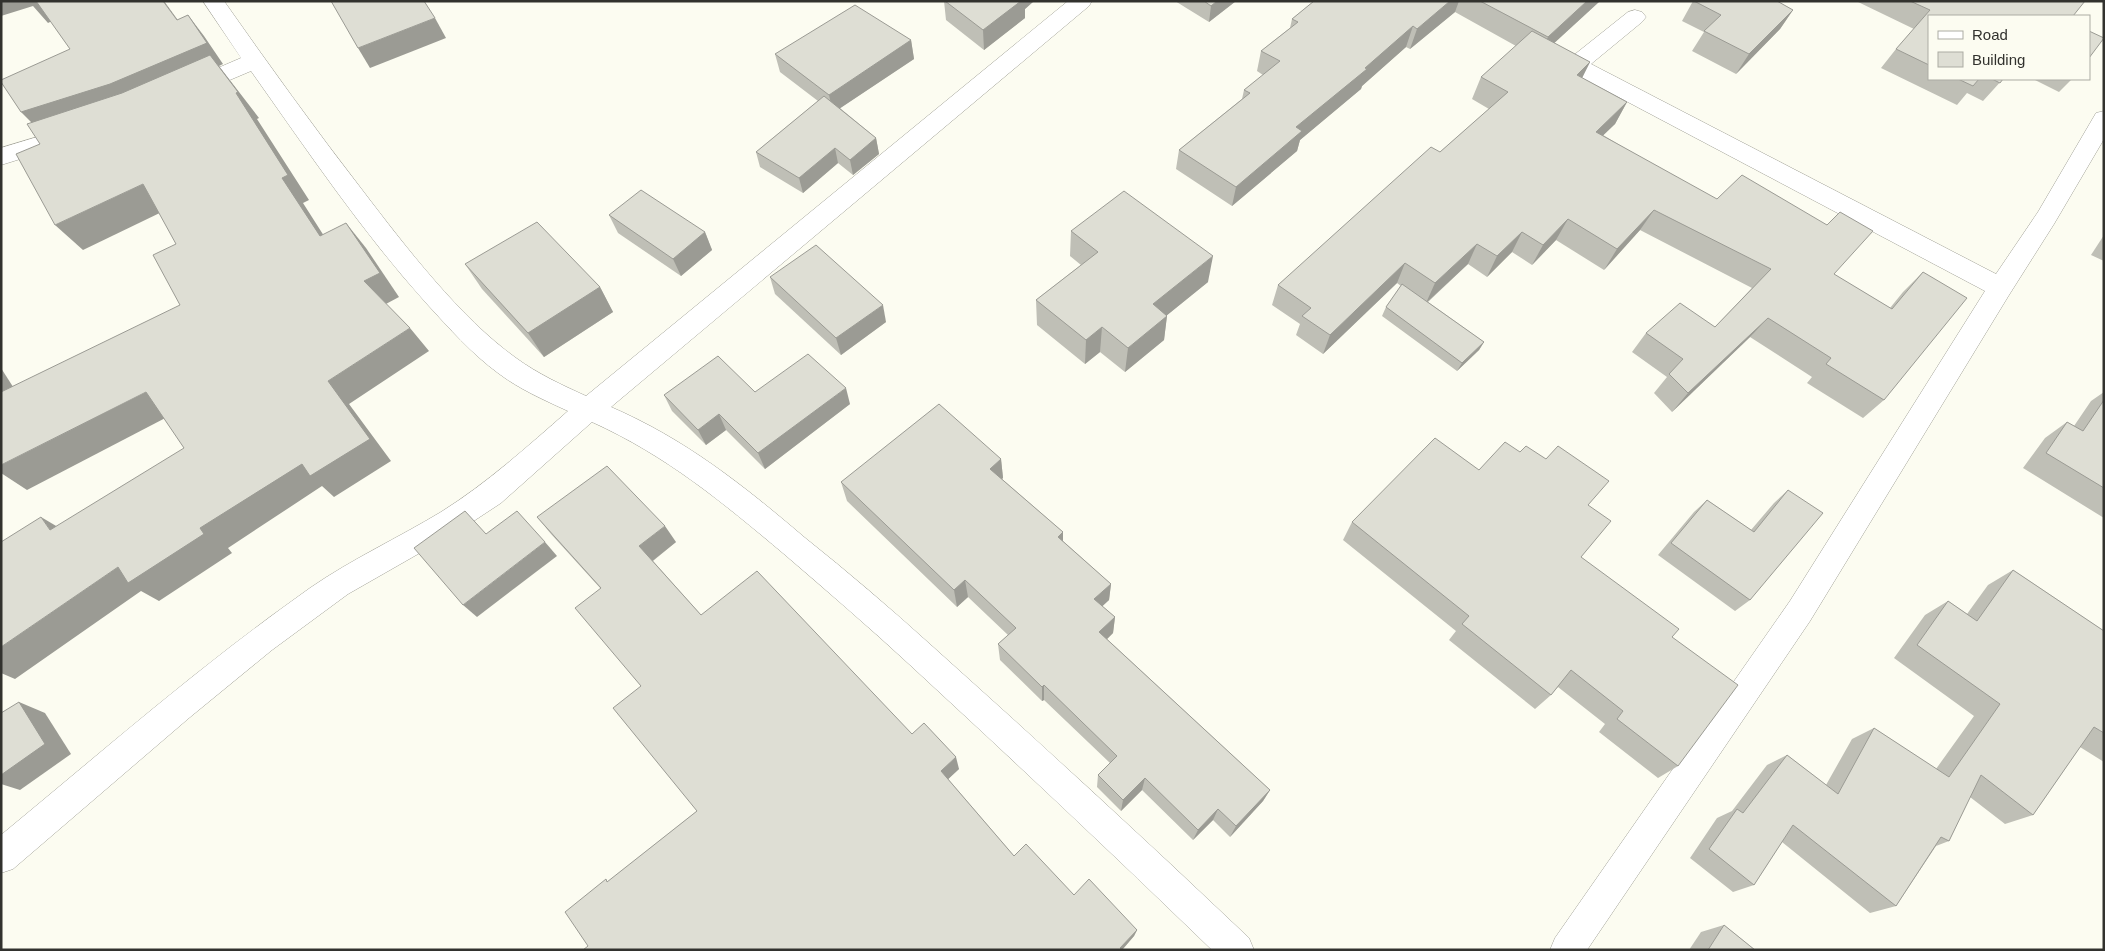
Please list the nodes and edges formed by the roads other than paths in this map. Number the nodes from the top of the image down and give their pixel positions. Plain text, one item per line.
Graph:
1 (213, 1) edge
2 (1082, 1) edge
3 (1635, 17) dead end
4 (254, 60) junction
5 (173, 96) edge
6 (2104, 119) edge
7 (89, 129) edge
8 (1, 157) edge
9 (2000, 288) junction
10 (589, 409) junction
11 (1, 857) edge
12 (1238, 950) edge
13 (1567, 950) edge

1 - 4 street
2 - 10 street
3 - 9 street
4 - 5 street
4 - 10 street
6 - 9 street
7 - 8 street
9 - 13 street
10 - 11 street
10 - 12 street

